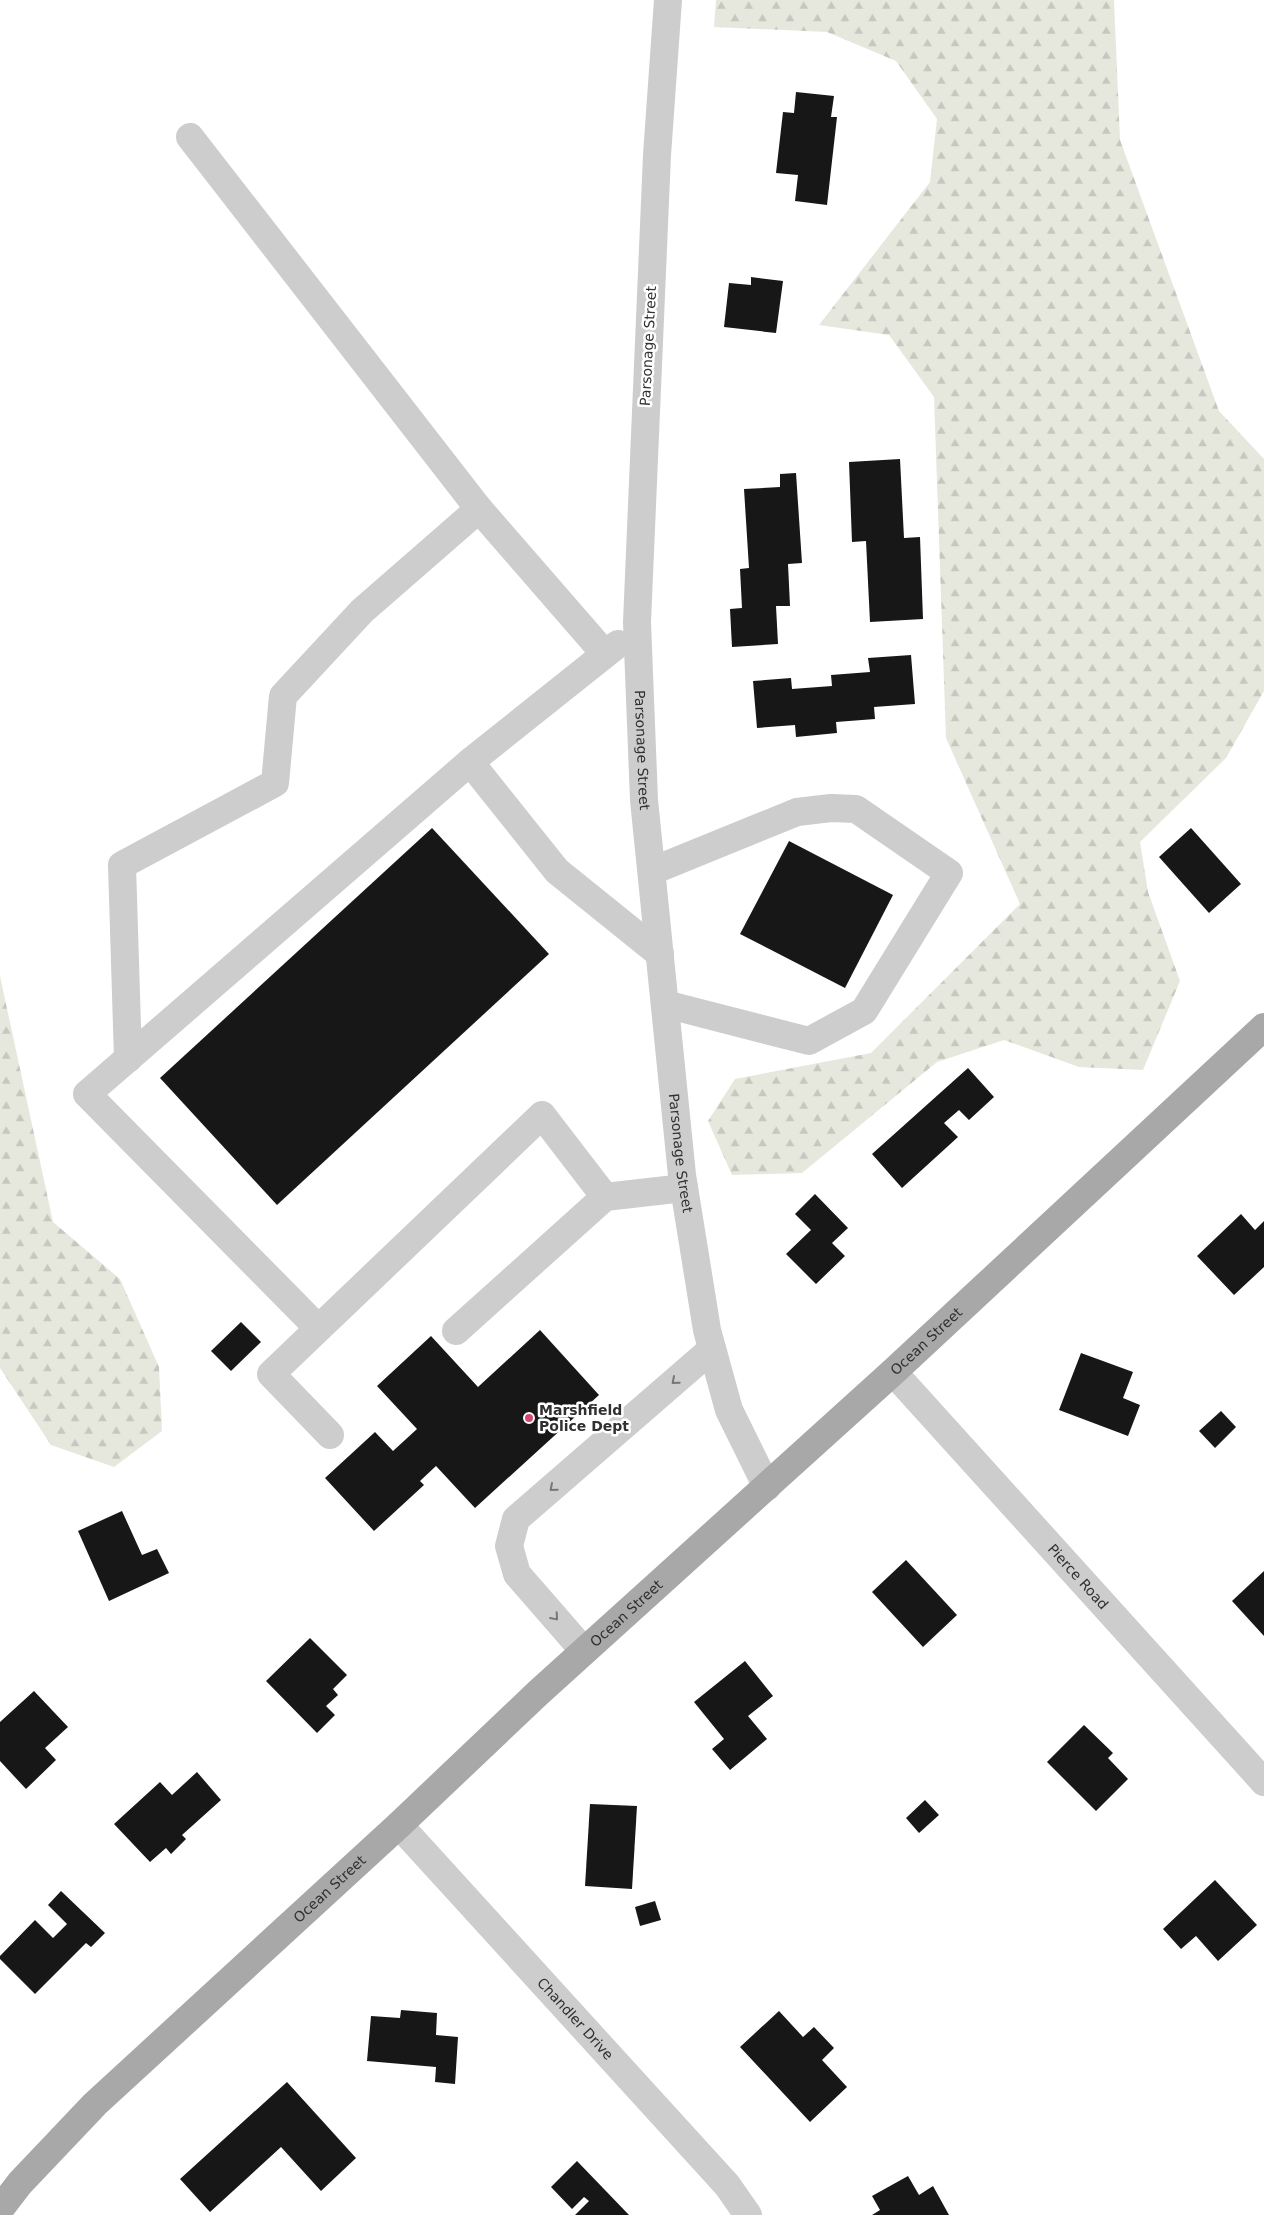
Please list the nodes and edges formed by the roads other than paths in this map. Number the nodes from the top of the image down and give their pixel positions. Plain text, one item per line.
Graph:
1 (668, 0) edge
2 (190, 137) dead end
3 (479, 509) junction
4 (637, 629) junction
5 (605, 654) junction
6 (470, 762) junction
7 (652, 871) junction
8 (660, 954) junction
9 (665, 1004) junction
10 (1264, 1027) edge
11 (128, 1059) junction
12 (684, 1188) junction
13 (605, 1197) junction
14 (318, 1328) junction
15 (456, 1331) dead end
16 (712, 1349) junction
17 (893, 1372) junction
18 (330, 1435) dead end
19 (767, 1487) junction
20 (584, 1651) junction
21 (1264, 1782) edge
22 (399, 1825) junction
23 (0, 2209) edge
24 (748, 2215) edge

1 - 4 street, Parsonage Street
2 - 3 street
3 - 5 street
3 - 11 street
4 - 5 street
4 - 7 street, Parsonage Street
5 - 6 street
6 - 8 street
6 - 11 street
7 - 8 street, Parsonage Street
7 - 9 street
8 - 9 street, Parsonage Street
9 - 12 street, Parsonage Street
10 - 17 main road, Ocean Street
11 - 14 street
12 - 13 street
12 - 16 street, Parsonage Street
13 - 14 street
13 - 15 street
14 - 18 street
16 - 19 street, Parsonage Street
16 -> 20 street
17 - 19 main road, Ocean Street
17 - 21 street, Pierce Road
19 - 20 main road, Ocean Street
20 - 22 main road, Ocean Street
22 - 23 main road, Ocean Street
22 - 24 street, Chandler Drive

